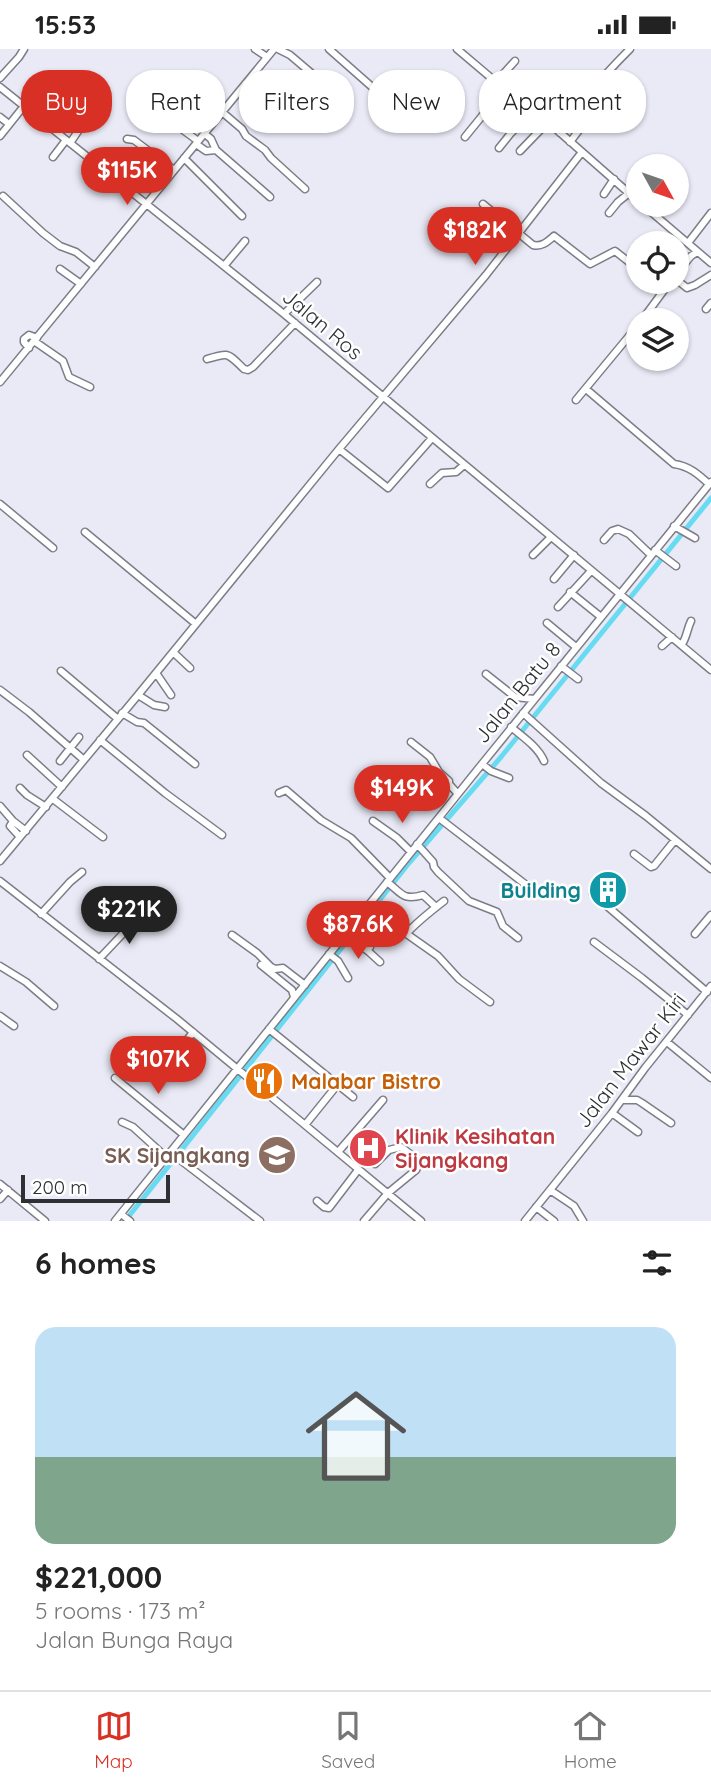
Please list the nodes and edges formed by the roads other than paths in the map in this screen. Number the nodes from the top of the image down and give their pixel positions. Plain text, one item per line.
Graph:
1 (24, 49) edge
2 (255, 49) edge
3 (276, 49) edge
4 (329, 49) edge
5 (630, 49) edge
6 (460, 50) edge
7 (267, 57) junction
8 (515, 61) dead end
9 (256, 70) edge
10 (308, 70) edge
11 (482, 70) edge
12 (507, 70) edge
13 (610, 70) edge
14 (0, 78) edge
15 (368, 83) edge
16 (0, 87) edge
17 (239, 91) edge
18 (21, 104) edge
19 (225, 108) edge
20 (21, 110) edge
21 (225, 115) edge
22 (0, 117) edge
23 (479, 120) edge
24 (9, 124) junction
25 (58, 133) edge
26 (75, 133) edge
27 (186, 133) edge
28 (511, 133) edge
29 (538, 133) edge
30 (554, 133) edge
31 (559, 133) edge
32 (577, 133) edge
33 (205, 134) joint
34 (0, 136) edge
35 (549, 136) dead end
36 (465, 137) dead end
37 (127, 139) dead end
38 (68, 141) junction
39 (570, 142) junction
40 (197, 143) junction
41 (499, 148) dead end
42 (216, 150) junction
43 (520, 151) dead end
44 (582, 152) junction
45 (53, 157) dead end
46 (184, 158) junction
47 (174, 170) junction
48 (614, 179) junction
49 (305, 189) dead end
50 (626, 192) edge
51 (604, 194) dead end
52 (3, 196) dead end
53 (626, 196) edge
54 (270, 197) dead end
55 (147, 204) junction
56 (482, 204) dead end
57 (610, 213) dead end
58 (711, 213) edge
59 (242, 216) dead end
60 (657, 217) edge
61 (674, 231) edge
62 (519, 233) junction
63 (245, 241) dead end
64 (689, 242) edge
65 (689, 244) edge
66 (697, 251) junction
67 (689, 258) edge
68 (626, 260) edge
69 (711, 263) edge
70 (224, 266) junction
71 (95, 267) junction
72 (60, 268) dead end
73 (711, 275) edge
74 (317, 282) dead end
75 (80, 284) junction
76 (689, 287) edge
77 (284, 314) junction
78 (295, 323) junction
79 (626, 339) edge
80 (36, 340) junction
81 (207, 359) dead end
82 (0, 382) edge
83 (90, 387) dead end
84 (586, 389) junction
85 (383, 396) junction
86 (576, 400) dead end
87 (432, 438) junction
88 (339, 449) junction
89 (464, 465) junction
90 (710, 483) edge
91 (430, 484) dead end
92 (0, 504) edge
93 (676, 528) junction
94 (85, 532) dead end
95 (691, 536) dead end
96 (551, 537) junction
97 (604, 540) dead end
98 (53, 548) dead end
99 (655, 553) junction
100 (533, 555) dead end
101 (574, 555) junction
102 (676, 566) dead end
103 (591, 571) junction
104 (554, 579) dead end
105 (570, 592) junction
106 (621, 595) junction
107 (558, 607) dead end
108 (601, 617) junction
109 (691, 621) dead end
110 (547, 623) dead end
111 (196, 624) junction
112 (672, 637) junction
113 (682, 644) junction
114 (662, 646) dead end
115 (576, 647) junction
116 (173, 652) junction
117 (190, 667) dead end
118 (563, 668) junction
119 (711, 670) edge
120 (61, 671) dead end
121 (156, 673) junction
122 (486, 674) dead end
123 (575, 677) dead end
124 (0, 690) edge
125 (138, 695) junction
126 (171, 695) dead end
127 (534, 699) junction
128 (165, 707) dead end
129 (525, 715) junction
130 (120, 716) junction
131 (516, 732) junction
132 (79, 737) dead end
133 (100, 740) junction
134 (411, 742) dead end
135 (70, 747) junction
136 (27, 755) dead end
137 (84, 759) junction
138 (60, 761) dead end
139 (544, 761) dead end
140 (195, 764) dead end
141 (487, 768) junction
142 (509, 778) dead end
143 (62, 787) junction
144 (20, 788) dead end
145 (279, 793) dead end
146 (458, 794) junction
147 (53, 799) junction
148 (0, 806) edge
149 (46, 807) junction
150 (13, 821) junction
151 (373, 821) dead end
152 (443, 821) junction
153 (26, 831) junction
154 (222, 835) dead end
155 (20, 837) junction
156 (103, 837) dead end
157 (675, 840) junction
158 (418, 846) junction
159 (411, 852) junction
160 (634, 855) dead end
161 (711, 857) edge
162 (0, 860) edge
163 (708, 867) edge
164 (82, 871) dead end
165 (0, 881) edge
166 (390, 883) junction
167 (525, 884) dead end
168 (593, 894) dead end
169 (443, 901) dead end
170 (368, 907) junction
171 (436, 907) junction
172 (156, 912) dead end
173 (41, 913) junction
174 (711, 915) edge
175 (350, 934) junction
176 (406, 934) junction
177 (695, 934) dead end
178 (232, 935) dead end
179 (518, 938) dead end
180 (594, 942) dead end
181 (332, 957) junction
182 (99, 959) junction
183 (380, 962) dead end
184 (261, 965) dead end
185 (0, 966) edge
186 (348, 978) dead end
187 (305, 985) junction
188 (709, 989) edge
189 (294, 997) junction
190 (490, 1002) dead end
191 (54, 1006) dead end
192 (0, 1016) edge
193 (688, 1016) junction
194 (14, 1027) dead end
195 (269, 1029) junction
196 (193, 1032) junction
197 (667, 1042) junction
198 (170, 1062) dead end
199 (239, 1070) junction
200 (115, 1078) dead end
201 (711, 1078) edge
202 (334, 1089) dead end
203 (353, 1097) dead end
204 (383, 1100) dead end
205 (623, 1100) junction
206 (612, 1113) junction
207 (122, 1122) dead end
208 (671, 1123) dead end
209 (305, 1125) junction
210 (638, 1132) dead end
211 (184, 1135) junction
212 (338, 1152) junction
213 (172, 1156) junction
214 (375, 1164) dead end
215 (358, 1170) junction
216 (0, 1184) edge
217 (8, 1190) junction
218 (550, 1190) junction
219 (388, 1193) junction
220 (0, 1199) edge
221 (317, 1201) dead end
222 (536, 1207) junction
223 (126, 1218) edge
224 (42, 1220) edge
225 (115, 1221) edge
226 (260, 1221) edge
227 (364, 1221) edge
228 (421, 1221) edge
229 (525, 1221) edge
230 (554, 1221) edge
231 (583, 1221) edge

1 - 14 street
2 - 7 street
3 - 7 street
3 - 10 street
4 - 15 street
5 - 13 street
6 - 11 street
7 - 9 street
8 - 12 street
16 - 18 street, Jalan Ros
17 - 19 street
20 - 24 street
21 - 49 street
22 - 24 street
23 - 36 street
24 - 34 street
25 - 38 street, Jalan Ros
26 - 38 street
27 - 40 street
28 - 41 street
29 - 43 street
30 - 35 street
31 - 39 street
32 - 39 street
33 - 40 street
33 - 42 street
37 - 47 street
38 - 45 street
38 - 55 street, Jalan Ros
39 - 44 street
40 - 42 street
40 - 46 street
42 - 54 street
44 - 48 street
44 - 62 street
46 - 47 street
46 - 59 street
47 - 55 street
48 - 50 street
48 - 51 street
52 - 71 street
53 - 57 street
55 - 70 street, Jalan Ros
55 - 71 street
56 - 62 street
58 - 64 street
60 - 61 street
62 - 68 street
62 - 85 street
63 - 70 street
65 - 66 street
66 - 67 street
66 - 69 street
70 - 77 street, Jalan Ros
71 - 75 street
72 - 75 street
73 - 76 street
74 - 77 street
75 - 80 street
77 - 78 street, Jalan Ros
78 - 81 street
78 - 85 street, Jalan Ros
79 - 84 street
80 - 82 street
80 - 83 street
84 - 86 street
84 - 90 street
85 - 87 street, Jalan Ros
85 - 88 street
87 - 88 street
87 - 89 street, Jalan Ros
88 - 111 street
89 - 91 street
89 - 96 street, Jalan Ros
90 - 93 street, Jalan Batu 8
92 - 98 street
93 - 95 street
93 - 99 street, Jalan Batu 8
94 - 111 street
96 - 100 street
96 - 101 street, Jalan Ros
97 - 99 street
99 - 102 street
99 - 106 street, Jalan Batu 8
101 - 103 street, Jalan Ros
101 - 104 street
103 - 105 street
103 - 106 street, Jalan Ros
105 - 107 street
105 - 108 street
106 - 108 street, Jalan Batu 8
106 - 112 street, Jalan Ros
108 - 115 street, Jalan Batu 8
109 - 113 street
110 - 115 street
111 - 116 street
112 - 113 street, Jalan Ros
112 - 114 street
113 - 119 street, Jalan Ros
115 - 118 street, Jalan Batu 8
116 - 117 street
116 - 121 street
118 - 123 street
118 - 127 street, Jalan Batu 8
120 - 130 street
121 - 125 street
121 - 126 street
122 - 127 street
124 - 135 street
125 - 128 street
125 - 130 street
127 - 129 street, Jalan Batu 8
129 - 131 street, Jalan Batu 8
129 - 157 street
130 - 133 street
130 - 140 street
131 - 139 street
131 - 141 street, Jalan Batu 8
132 - 135 street
133 - 137 street
133 - 154 street
134 - 146 street
135 - 137 street
135 - 138 street
136 - 143 street
137 - 143 street
141 - 142 street
141 - 146 street, Jalan Batu 8
143 - 147 street
144 - 149 street
145 - 166 street
146 - 152 street, Jalan Batu 8
147 - 149 street
147 - 156 street
148 - 150 street
149 - 153 street
150 - 153 street
150 - 155 street
151 - 159 street
152 - 158 street, Jalan Batu 8
152 - 167 street
153 - 155 street
155 - 162 street
157 - 160 street
157 - 163 street
158 - 159 street, Jalan Batu 8
158 - 179 street
159 - 166 street, Jalan Batu 8
161 - 163 street
164 - 173 street
165 - 173 street
166 - 170 street, Jalan Batu 8
166 - 171 street
168 - 188 street
169 - 171 street
170 - 175 street, Jalan Batu 8
170 - 176 street
171 - 176 street
172 - 182 street
173 - 182 street
174 - 177 street
175 - 181 street, Jalan Batu 8
175 - 183 street
176 - 190 street
178 - 187 street
180 - 193 street
181 - 186 street
181 - 187 street, Jalan Batu 8
182 - 196 street
184 - 189 street
185 - 191 street
187 - 189 street, Jalan Batu 8
188 - 193 street, Jalan Mawar Kiri
189 - 195 street, Jalan Batu 8
192 - 194 street
193 - 197 street, Jalan Mawar Kiri
195 - 199 street, Jalan Batu 8
195 - 203 street
196 - 198 street
196 - 199 street
197 - 201 street
197 - 205 street, Jalan Mawar Kiri
199 - 209 street
199 - 211 street, Jalan Batu 8
200 - 211 street
202 - 209 street
204 - 212 street
205 - 206 street, Jalan Mawar Kiri
205 - 208 street
206 - 210 street
206 - 218 street, Jalan Mawar Kiri
207 - 213 street
209 - 212 street
211 - 213 street, Jalan Batu 8
212 - 215 street
213 - 223 street, Jalan Batu 8
213 - 226 street
214 - 219 street
215 - 219 street
215 - 221 street
216 - 217 street
217 - 220 street
217 - 224 street
218 - 222 street, Jalan Mawar Kiri
218 - 231 street
219 - 227 street
219 - 228 street
222 - 229 street, Jalan Mawar Kiri
222 - 230 street
223 - 225 street, Jalan Batu 8

